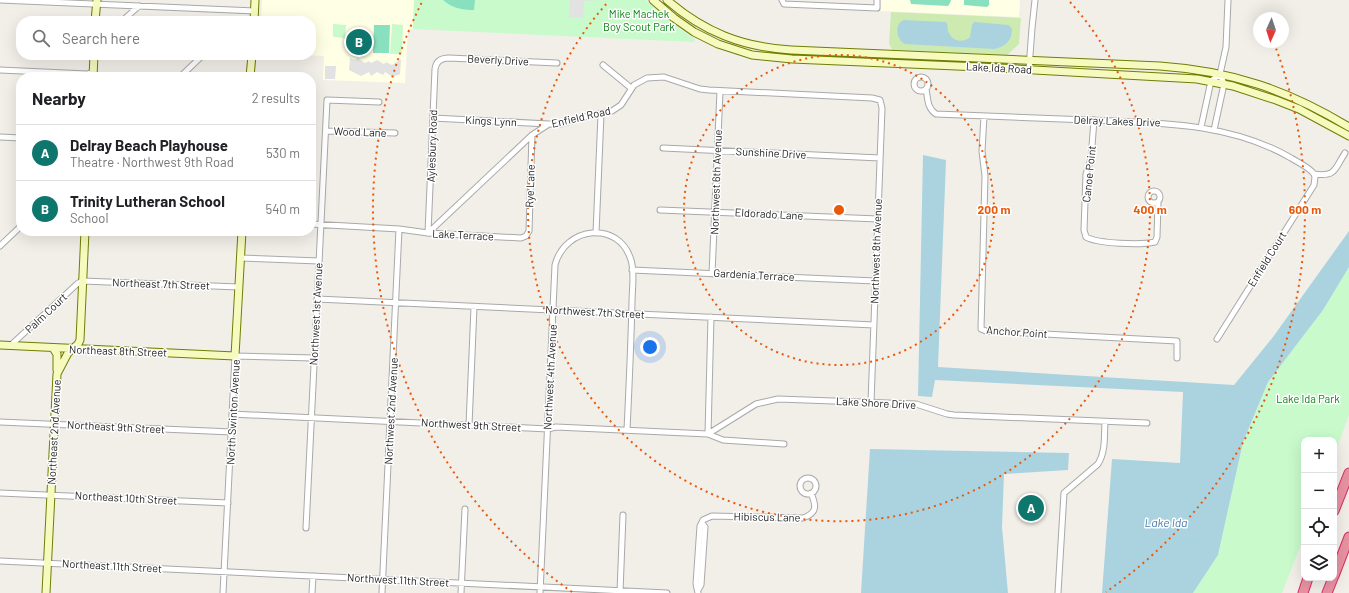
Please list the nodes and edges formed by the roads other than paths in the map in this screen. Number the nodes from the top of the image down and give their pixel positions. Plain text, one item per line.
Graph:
1 (0, 0) edge
2 (255, 0) edge
3 (653, 0) edge
4 (667, 0) edge
5 (782, 0) edge
6 (877, 0) edge
7 (1035, 0) edge
8 (1228, 0) edge
9 (96, 2) edge
10 (139, 6) junction
11 (255, 11) junction
12 (96, 16) edge
13 (128, 16) edge
14 (254, 16) edge
15 (782, 50) junction
16 (884, 54) junction
17 (781, 58) junction
18 (94, 60) edge
19 (198, 60) edge
20 (252, 60) edge
21 (439, 60) joint
22 (1030, 60) junction
23 (557, 63) dead end
24 (870, 63) junction
25 (603, 64) dead end
26 (0, 70) edge
27 (1029, 70) junction
28 (44, 72) edge
29 (93, 72) edge
30 (185, 72) edge
31 (250, 72) edge
32 (1220, 74) junction
33 (1211, 81) junction
34 (1224, 84) junction
35 (631, 88) junction
36 (926, 89) dead end
37 (720, 91) junction
38 (880, 100) joint
39 (380, 102) dead end
40 (601, 114) junction
41 (984, 116) junction
42 (433, 118) junction
43 (1094, 120) junction
44 (549, 124) junction
45 (1349, 126) edge
46 (1201, 127) junction
47 (1214, 130) junction
48 (326, 131) junction
49 (395, 133) dead end
50 (532, 135) junction
51 (1349, 136) edge
52 (0, 137) edge
53 (16, 138) edge
54 (663, 148) dead end
55 (718, 151) junction
56 (1344, 153) dead end
57 (880, 158) junction
58 (1314, 174) junction
59 (1158, 202) dead end
60 (660, 210) dead end
61 (715, 212) junction
62 (878, 220) junction
63 (316, 224) edge
64 (321, 225) junction
65 (399, 229) junction
66 (16, 231) edge
67 (428, 233) junction
68 (596, 233) junction
69 (85, 236) edge
70 (242, 236) edge
71 (526, 236) joint
72 (0, 246) edge
73 (240, 258) junction
74 (319, 261) junction
75 (632, 270) junction
76 (712, 274) junction
77 (82, 281) junction
78 (875, 281) junction
79 (239, 287) junction
80 (317, 299) junction
81 (396, 303) junction
82 (474, 307) junction
83 (553, 310) junction
84 (632, 314) junction
85 (710, 317) junction
86 (874, 325) junction
87 (1217, 339) dead end
88 (0, 345) edge
89 (11, 346) junction
90 (53, 348) junction
91 (71, 349) junction
92 (235, 356) junction
93 (314, 358) junction
94 (1177, 358) dead end
95 (57, 374) junction
96 (871, 402) junction
97 (232, 414) junction
98 (311, 418) junction
99 (0, 422) edge
100 (390, 422) junction
101 (1105, 422) junction
102 (54, 424) junction
103 (1147, 424) dead end
104 (469, 425) junction
105 (548, 429) junction
106 (627, 430) junction
107 (232, 432) junction
108 (708, 434) junction
109 (784, 444) dead end
110 (1349, 473) edge
111 (0, 493) edge
112 (811, 493) dead end
113 (50, 495) junction
114 (228, 503) junction
115 (465, 509) dead end
116 (1335, 509) edge
117 (623, 516) dead end
118 (306, 528) dead end
119 (1349, 537) edge
120 (0, 561) edge
121 (47, 563) junction
122 (1337, 569) edge
123 (224, 572) junction
124 (313, 576) junction
125 (383, 579) junction
126 (1307, 581) edge
127 (1332, 581) edge
128 (462, 583) junction
129 (540, 587) junction
130 (698, 591) edge
131 (620, 592) edge
132 (46, 593) edge
133 (223, 593) edge
134 (312, 593) edge
135 (382, 593) edge
136 (461, 593) edge
137 (540, 593) edge
138 (667, 593) edge
139 (1058, 593) edge
140 (1303, 593) edge
141 (1327, 593) edge

1 - 9 street
2 - 11 street
3 - 17 street, Lake Ida Road
4 - 15 street, Lake Ida Road
5 - 6 street
7 - 22 street
8 - 32 street
9 - 10 street
9 - 12 street
10 - 11 street
10 - 13 street
11 - 14 street
15 - 16 street, Lake Ida Road
15 - 17 street
16 - 22 street, Lake Ida Road
16 - 24 street
17 - 24 street, Lake Ida Road
18 - 29 street
19 - 30 street
20 - 31 street
21 - 23 street, Beverly Drive
21 - 42 street, Aylesbury Road
22 - 27 street
22 - 32 street, Lake Ida Road
24 - 27 street, Lake Ida Road
25 - 35 street
26 - 28 street
27 - 33 street, Lake Ida Road
32 - 33 street
32 - 34 street
32 - 45 street, Lake Ida Road
33 - 34 street, Lake Ida Road
33 - 46 street
34 - 47 street
34 - 51 street, Lake Ida Road
35 - 37 street, Enfield Road
35 - 40 street, Enfield Road
36 - 41 street, Delray Lakes Drive
37 - 38 street, Enfield Road
37 - 55 street, Northwest 6th Avenue
38 - 57 street, Northwest 8th Avenue
39 - 48 street, Northwest 1st Avenue
40 - 44 street, Enfield Road
40 - 68 street
41 - 43 street, Delray Lakes Drive
41 - 94 street, Anchor Point
42 - 44 street, Kings Lynn
42 - 67 street, Aylesbury Road
43 - 46 street, Delray Lakes Drive
43 - 59 street, Canoe Point
44 - 50 street, Enfield Road
46 - 47 street, Delray Lakes Drive
47 - 58 street, Delray Lakes Drive
48 - 49 street, Wood Lane
48 - 64 street, Northwest 1st Avenue
50 - 67 street, Enfield Road
50 - 71 street, Rye Lane
52 - 53 street
54 - 55 street, Sunshine Drive
55 - 57 street, Sunshine Drive
55 - 61 street, Northwest 6th Avenue
56 - 58 street
57 - 62 street, Northwest 8th Avenue
58 - 87 street, Enfield Court
60 - 61 street, Eldorado Lane
61 - 62 street, Eldorado Lane
61 - 76 street, Northwest 6th Avenue
62 - 78 street, Northwest 8th Avenue
63 - 64 street, Lake Terrace
64 - 65 street, Lake Terrace
64 - 74 street, Northwest 1st Avenue
65 - 67 street, Lake Terrace
65 - 81 street, Northwest 2nd Avenue
66 - 72 street
67 - 71 street, Lake Terrace
68 - 75 street
68 - 83 street, Northwest 4th Avenue
69 - 77 street, Northeast 2nd Avenue
70 - 73 street, North Swinton Avenue
73 - 74 street
73 - 79 street, North Swinton Avenue
74 - 80 street, Northwest 1st Avenue
75 - 76 street, Gardenia Terrace
75 - 84 street
76 - 78 street, Gardenia Terrace
77 - 79 street, Northeast 7th Street
77 - 89 street, Palm Court
77 - 91 street, Northeast 2nd Avenue
78 - 86 street, Northwest 8th Avenue
79 - 92 street, North Swinton Avenue
80 - 81 street, Northwest 7th Street
80 - 93 street, Northwest 1st Avenue
81 - 82 street, Northwest 7th Street
81 - 100 street, Northwest 2nd Avenue
82 - 83 street, Northwest 7th Street
82 - 104 street
83 - 84 street, Northwest 7th Street
83 - 105 street, Northwest 4th Avenue
84 - 85 street, Northwest 7th Street
84 - 106 street
85 - 86 street, Northwest 7th Street
85 - 108 street
86 - 96 street, Northwest 8th Avenue
88 - 89 street, Northeast 8th Street
89 - 90 street, Northeast 8th Street
90 - 91 street, Northeast 8th Street
90 - 95 street
91 - 92 street, Northeast 8th Street
91 - 95 street, Northeast 2nd Avenue
92 - 93 street
92 - 97 street, North Swinton Avenue
93 - 98 street, Northwest 1st Avenue
95 - 102 street, Northeast 2nd Avenue
96 - 101 street, Lake Shore Drive
96 - 108 street, Lake Shore Drive
97 - 98 street, Northwest 9th Street
97 - 107 street, North Swinton Avenue
98 - 100 street, Northwest 9th Street
98 - 118 street, Northwest 1st Avenue
99 - 102 street, Northeast 9th Street
100 - 104 street, Northwest 9th Street
100 - 125 street, Northwest 2nd Avenue
101 - 103 street, Lake Shore Drive
101 - 139 street
102 - 107 street, Northeast 9th Street
102 - 113 street, Northeast 2nd Avenue
104 - 105 street, Northwest 9th Street
105 - 106 street, Northwest 9th Street
105 - 129 street, Northwest 4th Avenue
106 - 108 street, Northwest 9th Street
107 - 114 street, North Swinton Avenue
108 - 109 street, Northwest 9th Street
110 - 116 highway
111 - 113 street, Northeast 10th Street
112 - 130 street, Hibiscus Lane
113 - 114 street, Northeast 10th Street
113 - 121 street, Northeast 2nd Avenue
114 - 123 street, North Swinton Avenue
115 - 128 street
117 - 131 street
119 - 122 highway
120 - 121 street, Northeast 11th Street
121 - 123 street, Northeast 11th Street
121 - 132 street, Northeast 2nd Avenue
123 - 124 street, Northwest 11th Street
123 - 133 street, North Swinton Avenue
124 - 125 street, Northwest 11th Street
124 - 134 street
125 - 128 street, Northwest 11th Street
125 - 135 street, Northwest 2nd Avenue
126 - 140 highway
127 - 141 highway
128 - 129 street, Northwest 11th Street
128 - 136 street
129 - 131 street, Northwest 11th Street
129 - 137 street, Northwest 4th Avenue
131 - 138 street, Northwest 11th Street

